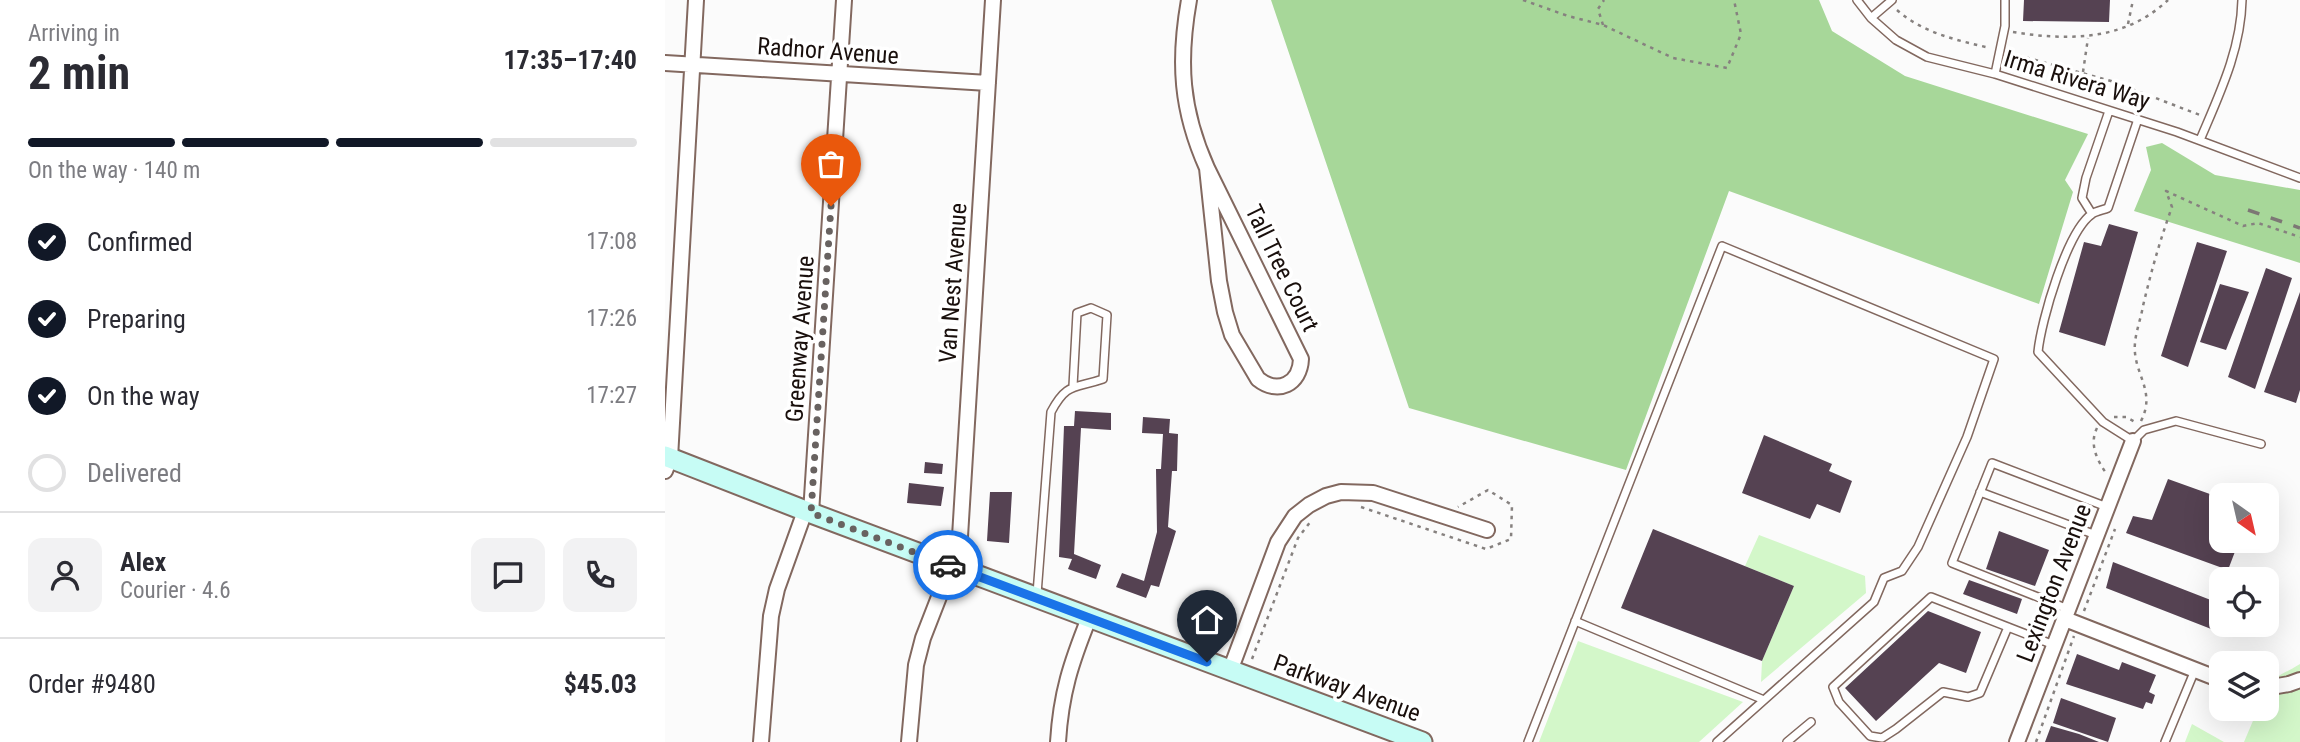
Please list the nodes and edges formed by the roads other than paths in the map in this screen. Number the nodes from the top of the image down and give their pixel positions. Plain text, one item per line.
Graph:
1 (696, 0) edge
2 (844, 0) edge
3 (993, 0) edge
4 (1189, 0) edge
5 (1857, 0) edge
6 (2005, 0) edge
7 (2242, 0) edge
8 (1891, 1) edge
9 (1871, 18) junction
10 (665, 63) edge
11 (693, 65) junction
12 (839, 74) junction
13 (1994, 74) junction
14 (988, 83) junction
15 (2109, 111) junction
16 (2138, 119) junction
17 (2200, 140) junction
18 (1207, 168) junction
19 (2300, 178) edge
20 (2092, 214) junction
21 (1073, 386) junction
22 (2133, 440) junction
23 (2261, 444) dead end
24 (667, 461) edge
25 (1980, 492) junction
26 (2107, 508) junction
27 (808, 512) junction
28 (1487, 530) dead end
29 (2097, 536) junction
30 (954, 567) junction
31 (1037, 598) junction
32 (2066, 614) junction
33 (1089, 618) junction
34 (1576, 621) junction
35 (2008, 627) junction
36 (2054, 645) junction
37 (2195, 670) junction
38 (1230, 671) junction
39 (2209, 675) edge
40 (2300, 680) edge
41 (2279, 686) edge
42 (1764, 700) junction
43 (1811, 722) dead end
44 (761, 742) edge
45 (909, 742) edge
46 (1058, 742) edge
47 (1422, 742) edge
48 (1528, 742) edge
49 (1717, 742) edge
50 (1787, 742) edge
51 (2017, 742) edge
52 (2165, 742) edge

1 - 11 street
2 - 12 street, Greenway Avenue
3 - 14 street, Van Nest Avenue
4 - 18 street, Tall Tree Court
5 - 9 lane, Irma Rivera Way
6 - 13 lane
7 - 17 lane
8 - 9 lane
9 - 13 lane, Irma Rivera Way
10 - 11 street, Radnor Avenue
11 - 12 street, Radnor Avenue
11 - 24 street
12 - 14 street, Radnor Avenue
12 - 27 street, Greenway Avenue
13 - 15 lane, Irma Rivera Way
14 - 30 street, Van Nest Avenue
15 - 16 lane, Irma Rivera Way
15 - 20 lane
16 - 17 lane, Irma Rivera Way
16 - 20 lane
17 - 19 lane, Irma Rivera Way
18 - 18 street, Tall Tree Court
20 - 22 lane
21 - 21 lane
21 - 31 lane
22 - 23 lane
22 - 26 street, Lexington Avenue
24 - 27 main road, Parkway Avenue
25 - 26 lane
25 - 29 lane
25 - 32 lane
26 - 29 street, Lexington Avenue
27 - 30 main road, Parkway Avenue
27 - 44 street, Greenway Avenue
28 - 38 street
29 - 32 street, Lexington Avenue
30 - 31 main road, Parkway Avenue
30 - 45 street, Van Nest Avenue
31 - 33 main road, Parkway Avenue
32 - 36 street, Lexington Avenue
32 - 37 street
33 - 38 main road, Parkway Avenue
33 - 46 street
34 - 42 lane
34 - 42 lane
34 - 48 lane
35 - 35 lane
35 - 36 lane
36 - 51 street, Lexington Avenue
37 - 39 street
37 - 52 lane
38 - 47 main road, Parkway Avenue
40 - 41 street
42 - 49 lane
43 - 50 lane

